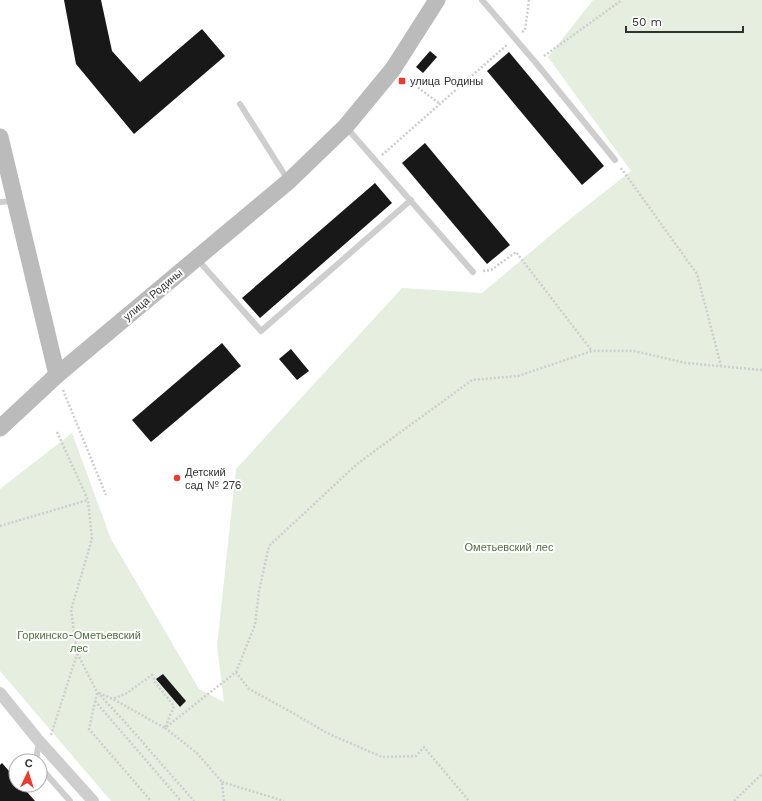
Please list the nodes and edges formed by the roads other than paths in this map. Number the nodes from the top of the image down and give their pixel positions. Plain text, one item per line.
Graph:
1 (437, 0) edge
2 (482, 0) edge
3 (240, 104) dead end
4 (346, 126) junction
5 (0, 137) edge
6 (614, 160) road end
7 (289, 181) junction
8 (411, 200) junction
9 (8, 202) edge
10 (197, 258) junction
11 (472, 272) road end
12 (57, 375) junction
13 (0, 428) edge
14 (0, 694) edge
15 (40, 741) junction
16 (38, 753) edge
17 (48, 776) edge
18 (70, 801) edge
19 (93, 801) edge

1 - 4 street, улица Родины
2 - 6 lane
3 - 7 lane
4 - 7 street, улица Родины
4 - 8 lane
5 - 9 street
7 - 10 street, улица Родины
8 - 10 lane
8 - 11 lane
9 - 12 street
10 - 12 street, улица Родины
12 - 13 street, улица Родины
14 - 15 street
15 - 16 lane
15 - 19 street
17 - 18 lane

